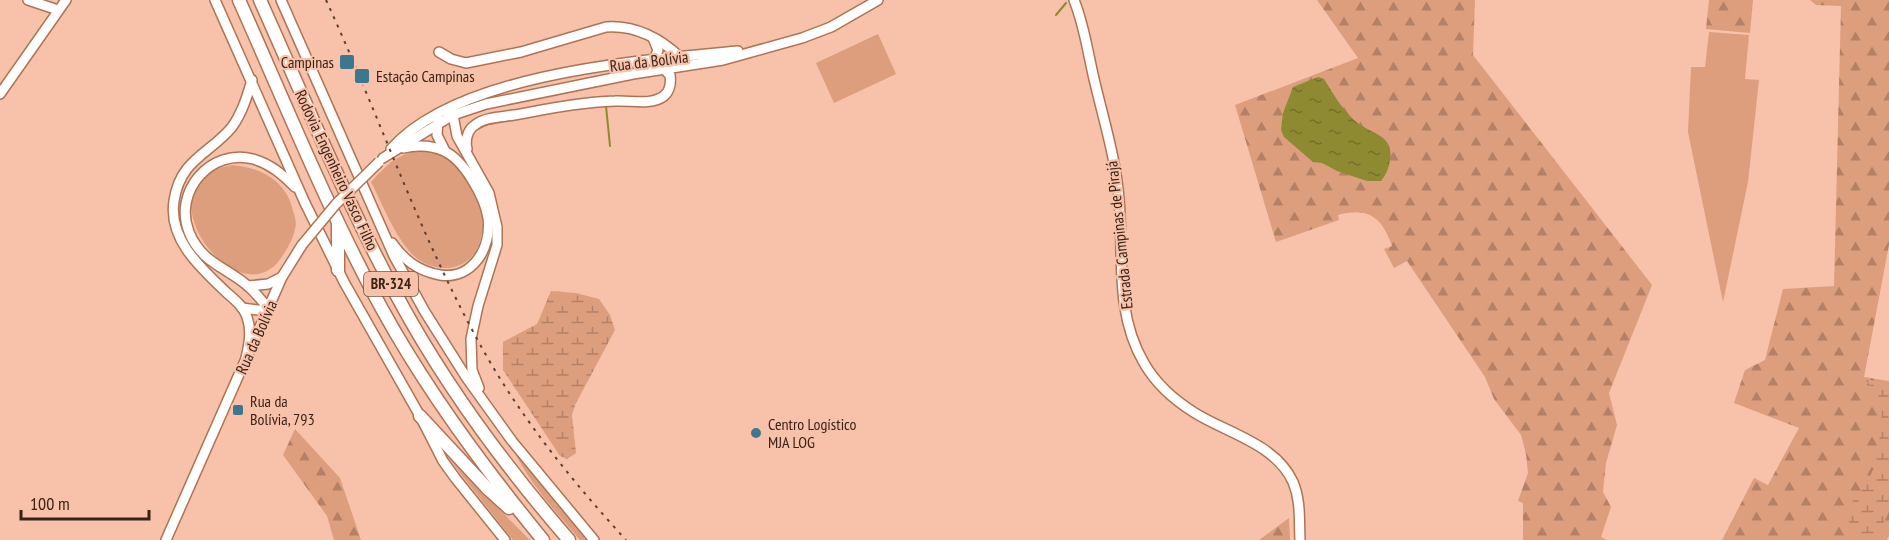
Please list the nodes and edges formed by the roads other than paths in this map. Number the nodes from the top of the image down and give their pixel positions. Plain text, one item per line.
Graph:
1 (28, 0) edge
2 (66, 0) edge
3 (215, 0) edge
4 (239, 0) edge
5 (260, 0) edge
6 (282, 0) edge
7 (878, 0) edge
8 (1074, 0) edge
9 (58, 10) junction
10 (653, 38) junction
11 (758, 49) junction
12 (439, 52) dead end
13 (680, 57) junction
14 (654, 60) junction
15 (687, 66) junction
16 (667, 70) junction
17 (252, 80) junction
18 (0, 94) edge
19 (440, 113) junction
20 (453, 115) junction
21 (437, 124) junction
22 (398, 149) junction
23 (445, 151) junction
24 (469, 158) junction
25 (381, 160) junction
26 (299, 191) junction
27 (338, 220) junction
28 (383, 231) junction
29 (338, 270) junction
30 (282, 277) junction
31 (248, 286) junction
32 (242, 308) junction
33 (268, 309) junction
34 (246, 358) junction
35 (420, 416) junction
36 (496, 418) junction
37 (166, 540) edge
38 (505, 540) edge
39 (543, 540) edge
40 (569, 540) edge
41 (594, 540) edge
42 (1299, 540) edge

1 - 9 main road
2 - 9 main road
3 - 17 main road
4 - 27 highway, Rodovia Engenheiro Vasco Filho / BR-324
5 - 40 highway, Rodovia Engenheiro Vasco Filho / BR-324
6 - 28 main road
7 - 11 main road, Rua da Bolívia
8 - 42 main road, Estrada Campinas de Pirajá
9 - 18 main road
10 - 12 main road
10 - 13 main road
10 - 14 main road
11 - 13 main road, Rua da Bolívia
11 - 15 main road, Rua da Bolívia
13 - 14 main road, Rua da Bolívia
13 - 15 main road
14 - 16 main road
14 - 19 main road, Rua da Bolívia
15 - 16 main road, Rua da Bolívia
16 - 20 main road, Rua da Bolívia
16 - 24 main road
17 - 26 main road
17 - 32 main road
19 - 21 main road
19 - 25 main road, Rua da Bolívia
20 - 21 main road, Rua da Bolívia
20 - 24 main road
21 - 22 main road, Rua da Bolívia
21 - 23 main road
22 - 23 main road
22 - 25 main road, Rua da Bolívia
23 - 28 main road
24 - 36 main road
25 - 30 main road, Rua da Bolívia, bridge
26 - 29 main road
26 - 31 main road
27 - 29 highway
27 - 39 highway, Rodovia Engenheiro Vasco Filho / BR-324
28 - 36 main road
29 - 35 main road
30 - 31 main road
30 - 33 main road, Rua da Bolívia
31 - 33 main road
32 - 33 main road
32 - 34 main road
33 - 34 main road, Rua da Bolívia
34 - 37 main road, Rua da Bolívia
35 - 38 main road
35 - 39 highway
36 - 41 main road

